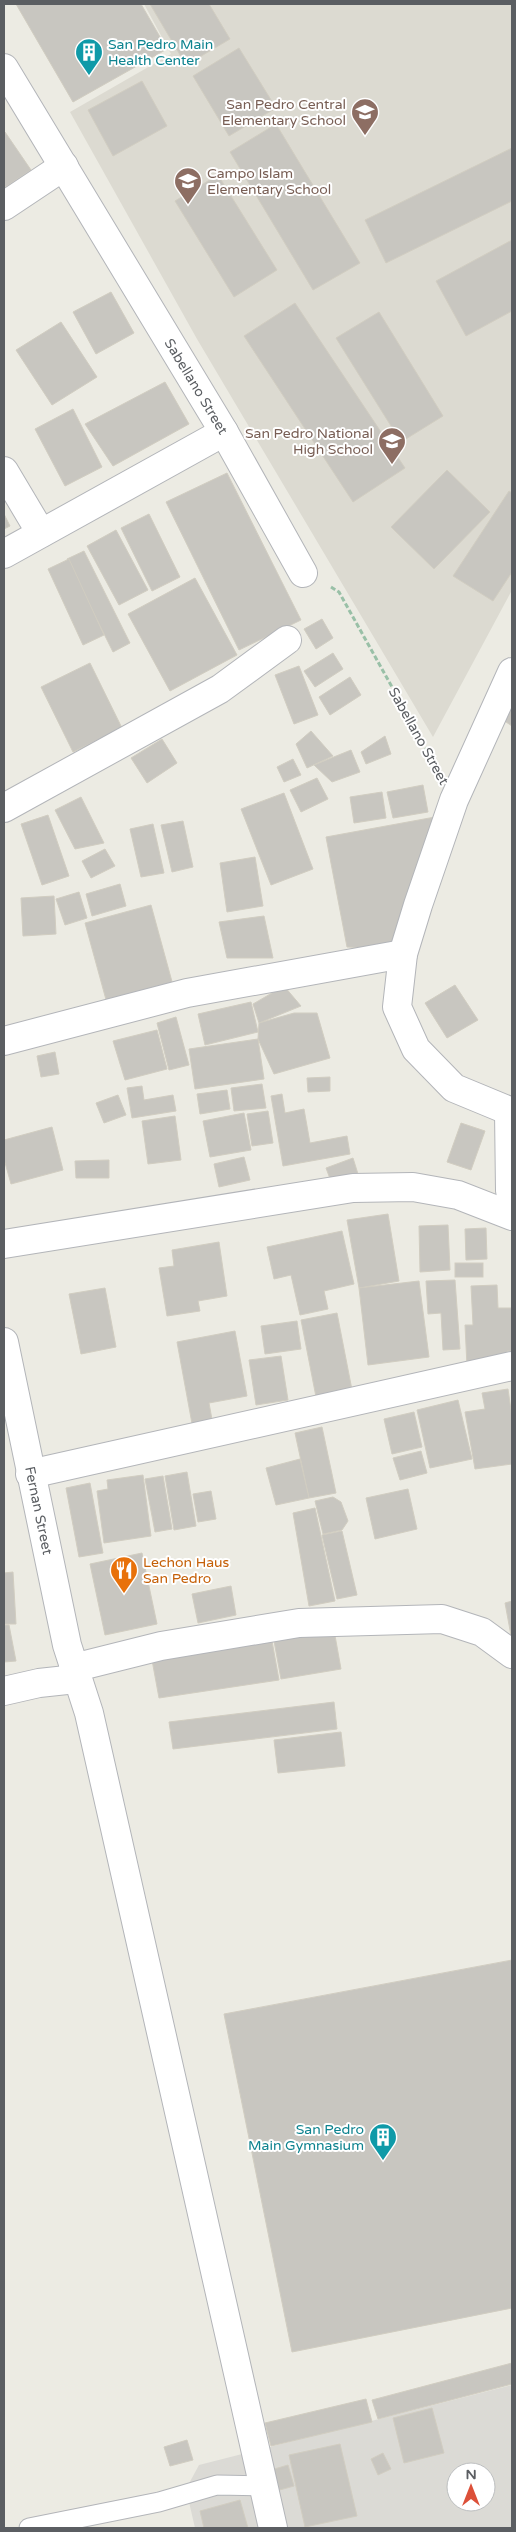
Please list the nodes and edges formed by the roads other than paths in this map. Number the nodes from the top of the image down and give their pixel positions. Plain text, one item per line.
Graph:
1 (4, 68) edge
2 (64, 166) junction
3 (4, 206) edge
4 (224, 432) junction
5 (4, 471) edge
6 (41, 533) junction
7 (4, 554) edge
8 (303, 573) road end
9 (287, 640) dead end
10 (512, 672) edge
11 (4, 808) edge
12 (403, 954) junction
13 (4, 1040) edge
14 (511, 1111) edge
15 (512, 1194) edge
16 (512, 1216) edge
17 (4, 1244) edge
18 (4, 1342) edge
19 (512, 1366) edge
20 (30, 1474) junction
21 (512, 1654) edge
22 (75, 1673) junction
23 (4, 1691) edge
24 (264, 2486) junction
25 (29, 2528) edge
26 (273, 2528) edge

1 - 2 street, Sabellano Street
2 - 3 street
2 - 4 street, Sabellano Street
4 - 6 street
4 - 8 street, Sabellano Street
5 - 6 street
6 - 7 street
9 - 11 street
10 - 12 street
12 - 13 street
12 - 14 street
14 - 15 street
16 - 17 street
18 - 20 street, Fernan Street
19 - 20 street
20 - 22 street, Fernan Street
21 - 22 street
22 - 23 street
22 - 24 street, Fernan Street
24 - 25 lane
24 - 26 street, Fernan Street

